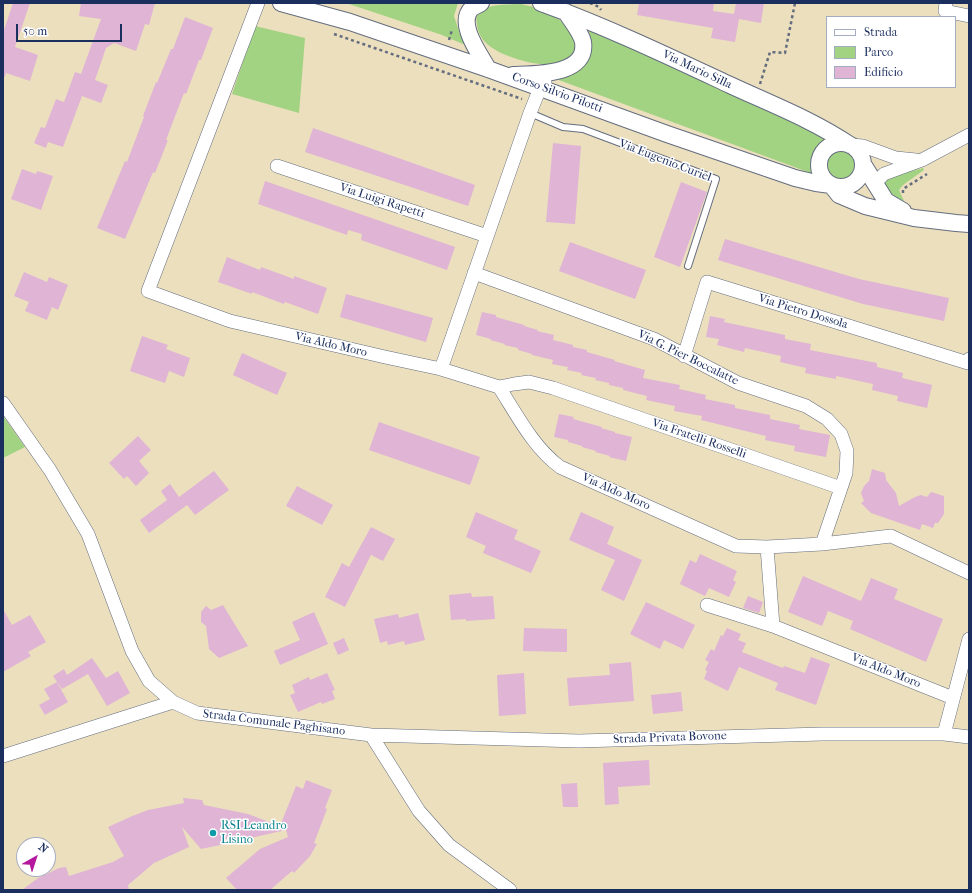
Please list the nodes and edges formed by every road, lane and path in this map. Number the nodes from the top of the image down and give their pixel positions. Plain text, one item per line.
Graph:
1 (258, 3) edge
2 (281, 3) edge
3 (481, 3) edge
4 (540, 3) edge
5 (795, 3) edge
6 (946, 3) edge
7 (566, 12) junction
8 (969, 16) edge
9 (331, 34) dead end
10 (488, 69) junction
11 (553, 72) junction
12 (508, 76) junction
13 (538, 94) junction
14 (756, 97) junction
15 (530, 113) junction
16 (969, 135) edge
17 (850, 145) junction
18 (922, 160) junction
19 (863, 164) junction
20 (277, 166) dead end
21 (831, 185) junction
22 (877, 187) junction
23 (904, 197) dead end
24 (914, 218) junction
25 (969, 224) edge
26 (487, 236) junction
27 (688, 266) dead end
28 (474, 273) junction
29 (684, 356) junction
30 (969, 363) edge
31 (441, 369) junction
32 (499, 387) junction
33 (3, 403) edge
34 (841, 488) junction
35 (822, 544) junction
36 (767, 548) junction
37 (969, 573) edge
38 (707, 605) dead end
39 (773, 626) junction
40 (969, 639) edge
41 (953, 698) junction
42 (173, 702) junction
43 (944, 734) junction
44 (371, 735) junction
45 (969, 738) edge
46 (3, 756) edge
47 (510, 890) edge

1 - 31 street, Via Aldo Moro
2 - 10 street, Corso Silvio Pilotti
3 - 10 street
4 - 7 street, Via Mario Silla
5 - 14 path
6 - 8 street
7 - 11 street
7 - 14 street, Via Mario Silla
9 - 13 path
10 - 12 street, Corso Silvio Pilotti
11 - 12 street
11 - 13 street
12 - 13 street, Corso Silvio Pilotti
13 - 15 street
13 - 21 street, Corso Silvio Pilotti
14 - 17 street, Via Mario Silla
15 - 26 street
15 - 27 lane, Via Eugenio Curiel
16 - 18 street
17 - 18 street
17 - 19 street
17 - 21 street
18 - 22 street
18 - 23 path
19 - 21 street, Corso Silvio Pilotti
19 - 22 street
20 - 26 street, Via Luigi Rapetti
21 - 24 street
22 - 24 street
24 - 25 street
26 - 28 street
28 - 29 street, Via G. Pier Boccalatte
28 - 31 street
29 - 30 street, Via Pietro Dossola
29 - 34 street, Via G. Pier Boccalatte
31 - 32 street, Via Aldo Moro
32 - 34 street, Via Fratelli Rosselli
32 - 36 street, Via Aldo Moro
33 - 42 street, Strada Comunale Paghisano
34 - 35 street
35 - 36 street, Via Aldo Moro
35 - 37 street, Via Aldo Moro
36 - 39 street
38 - 39 street, Via Aldo Moro
39 - 41 street, Via Aldo Moro
40 - 41 street
41 - 43 street
42 - 44 street, Strada Comunale Paghisano
42 - 46 street
43 - 44 street, Strada Privata Bovone
43 - 45 street, Strada Privata Bovone
44 - 47 street

